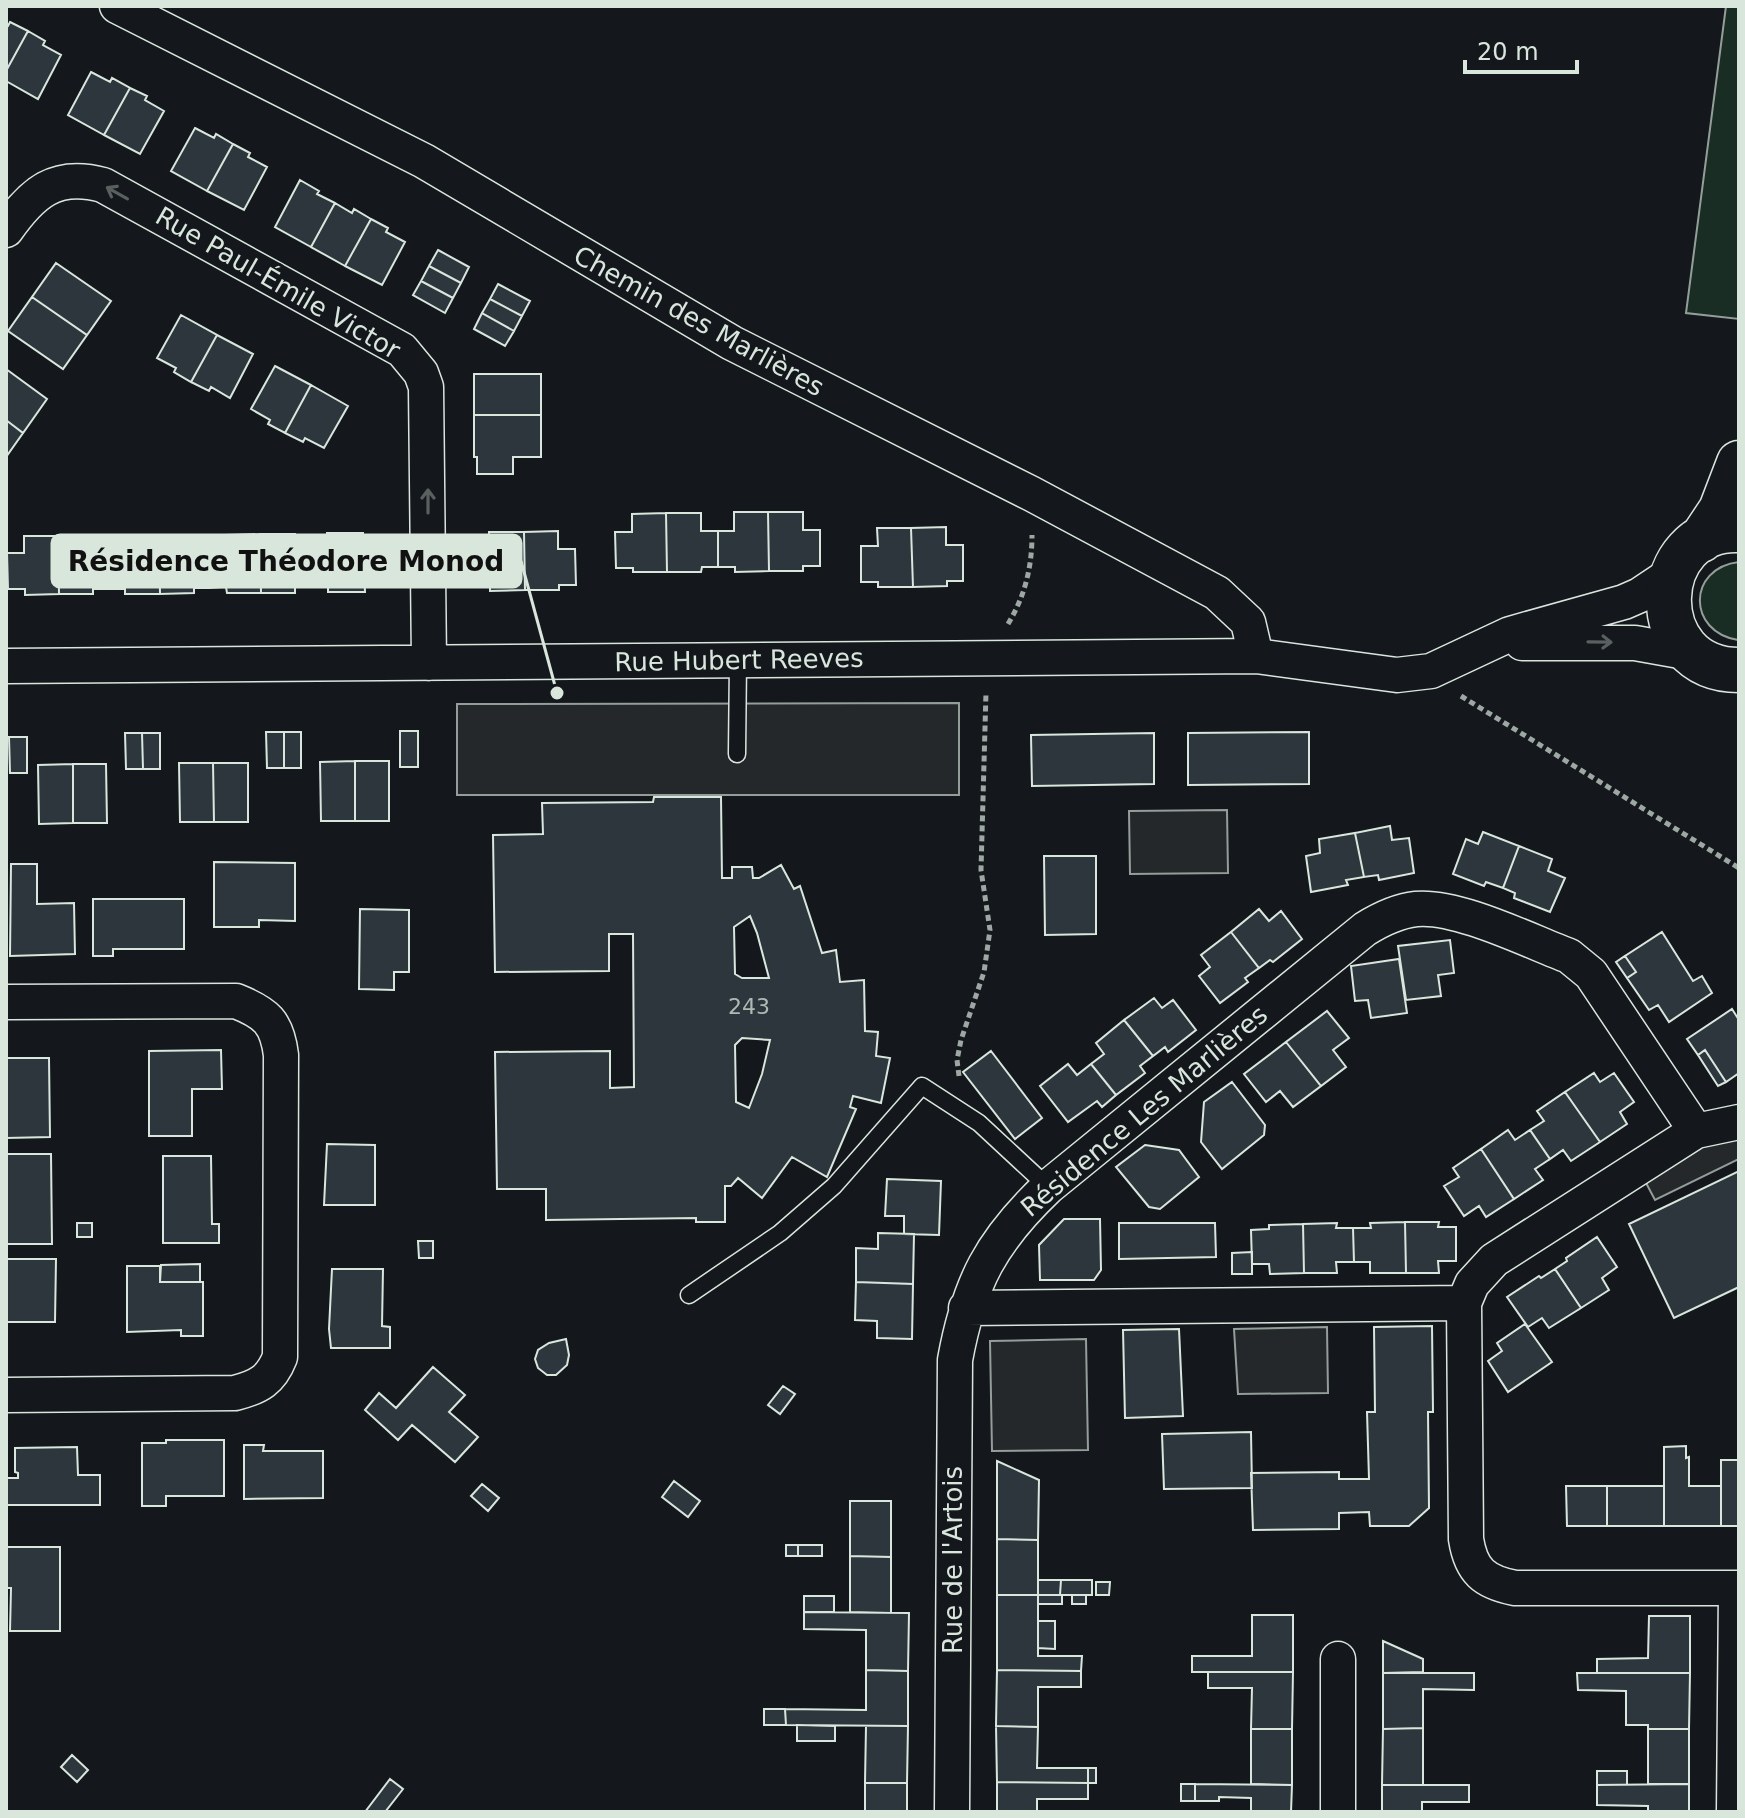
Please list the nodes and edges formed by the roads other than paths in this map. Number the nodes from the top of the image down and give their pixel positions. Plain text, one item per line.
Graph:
1 (117, 6) edge
2 (6, 230) edge
3 (1739, 463) edge
4 (1720, 535) edge
5 (1673, 573) junction
6 (1256, 656) junction
7 (1468, 656) junction
8 (738, 660) junction
9 (429, 663) junction
10 (6, 666) edge
11 (1722, 671) edge
12 (737, 754) dead end
13 (6, 1002) edge
14 (1739, 1122) edge
15 (1696, 1131) junction
16 (1048, 1187) junction
17 (689, 1295) dead end
18 (1464, 1303) junction
19 (966, 1308) junction
20 (6, 1395) edge
21 (1737, 1588) edge
22 (1338, 1659) dead end
23 (952, 1812) edge
24 (1338, 1812) edge
25 (1734, 1812) edge

1 - 6 street, Chemin des Marlières
9 -> 2 street, Rue Paul-Émile Victor
3 - 4 main road
4 - 5 main road
5 - 7 street, Rue Hubert Reeves
5 - 11 main road
6 - 7 street, Rue Hubert Reeves
6 - 8 street, Rue Hubert Reeves
7 -> 11 street, Rue Hubert Reeves
8 - 9 street, Rue Hubert Reeves
8 - 12 lane
9 - 10 street, Rue Hubert Reeves
13 - 20 street
14 - 15 street
15 - 16 street, Résidence Les Marlières
15 - 18 street
16 - 17 lane
16 - 19 street, Résidence Les Marlières
18 - 19 street
18 - 21 street
19 - 23 street, Rue de l'Artois
21 - 25 street
22 - 24 street

